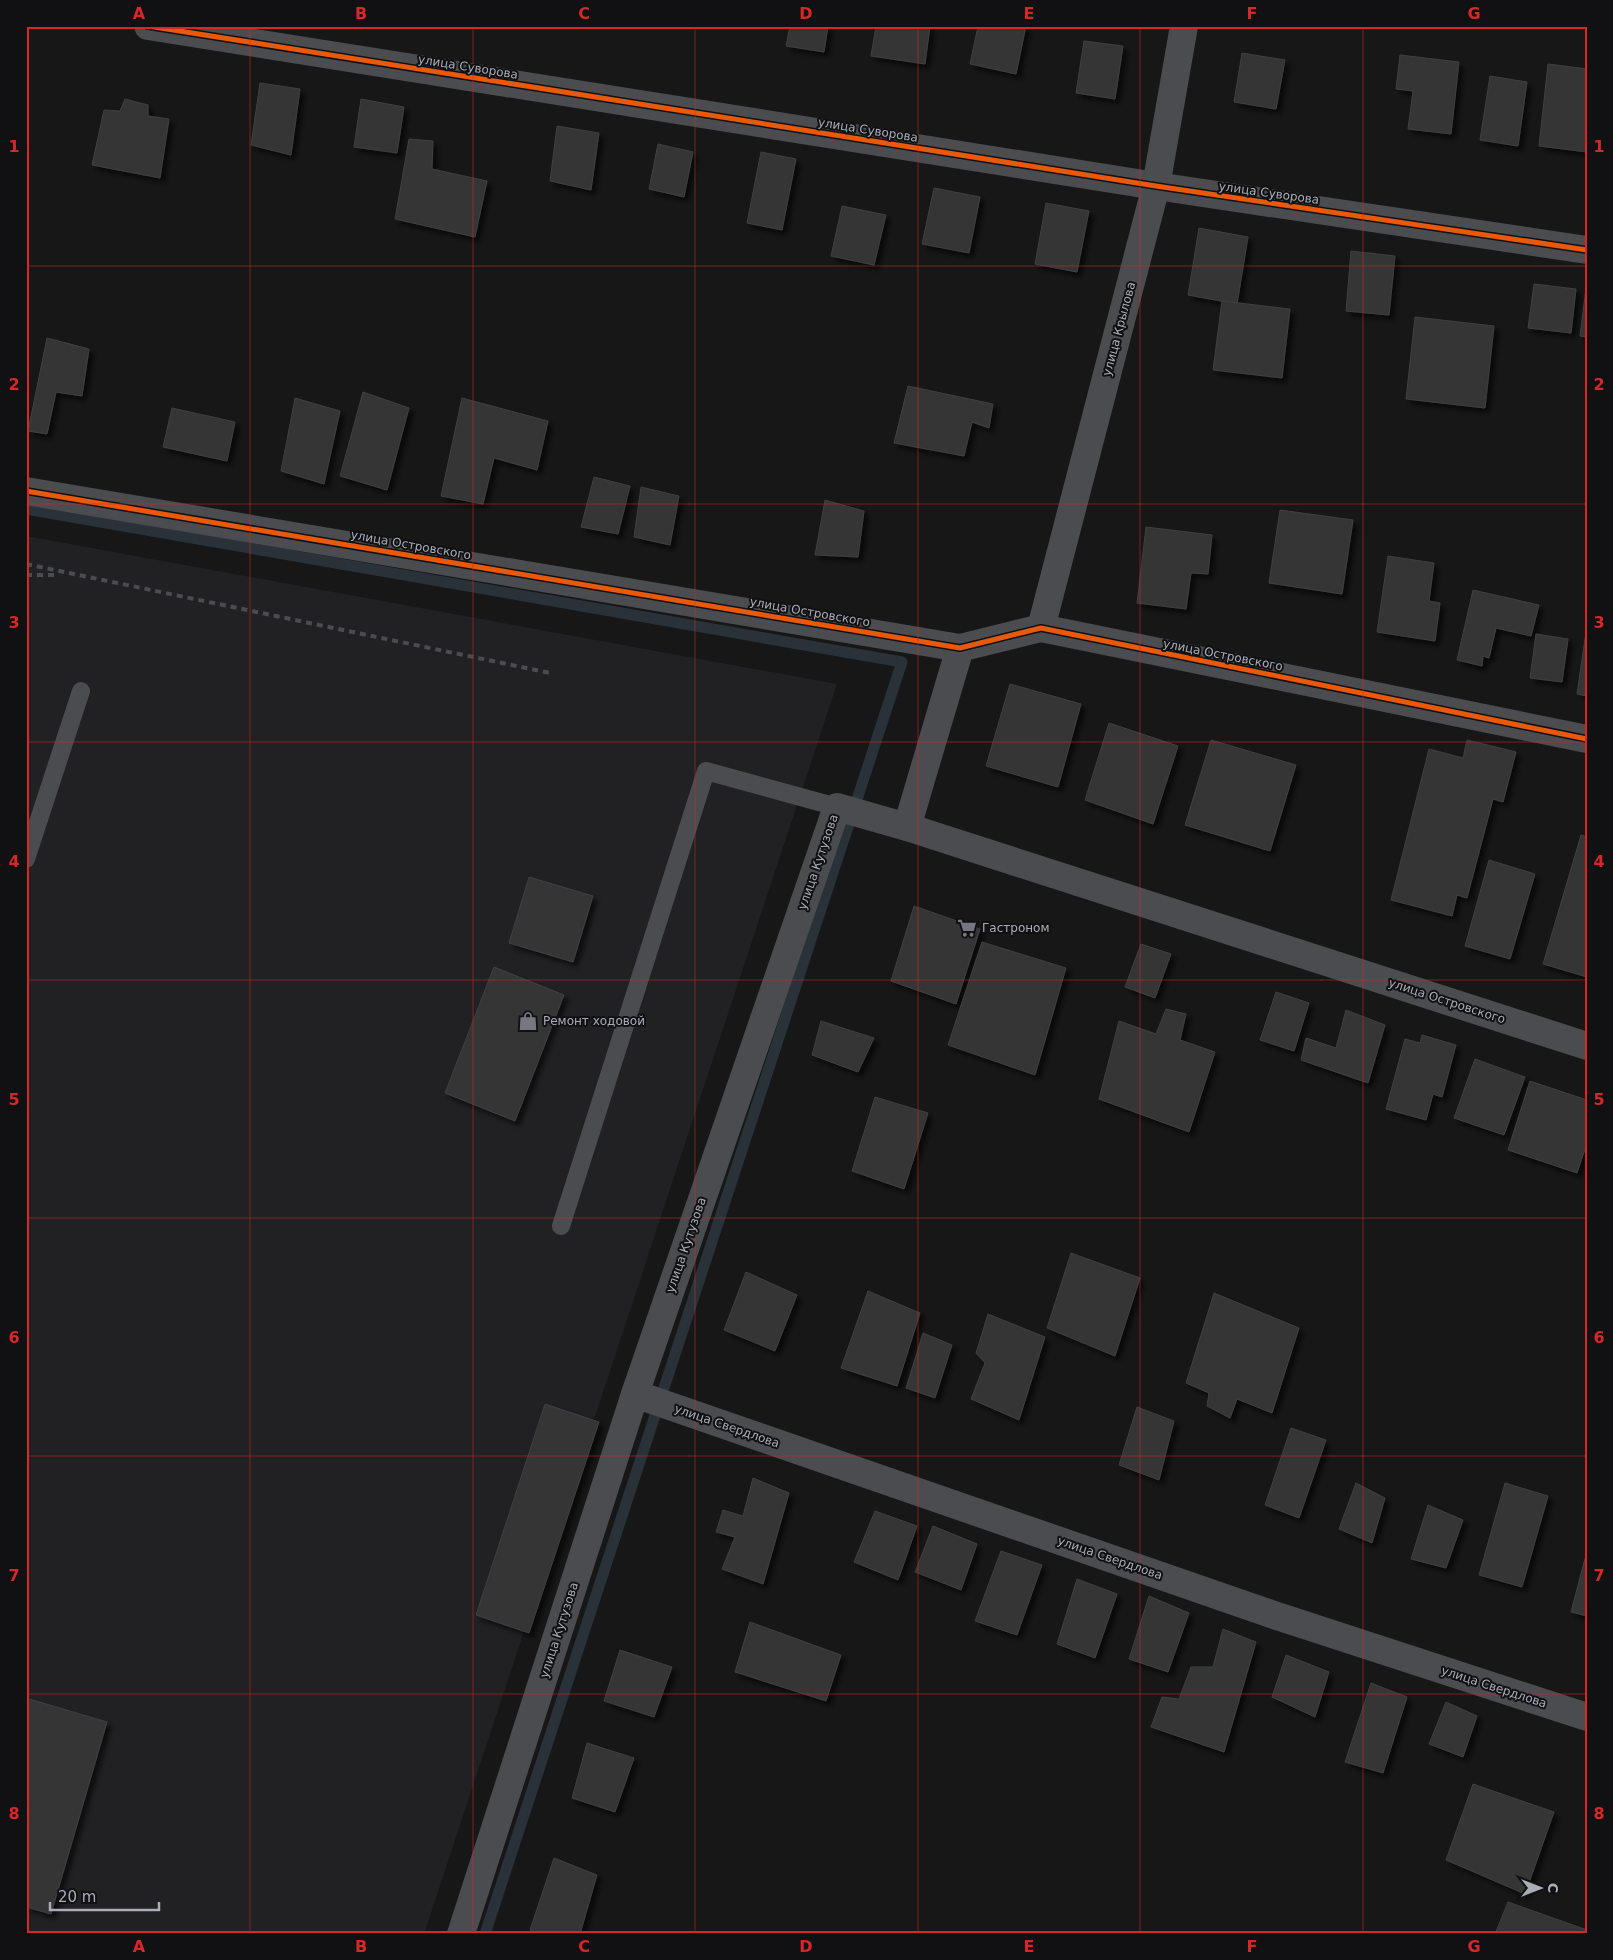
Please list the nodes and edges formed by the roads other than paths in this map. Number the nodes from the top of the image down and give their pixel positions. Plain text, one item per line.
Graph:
1 (148, 26) edge
2 (1184, 26) edge
3 (1156, 186) junction
4 (1587, 250) edge
5 (26, 491) edge
6 (1041, 628) junction
7 (960, 648) junction
8 (81, 690) dead end
9 (1587, 739) edge
10 (837, 807) junction
11 (907, 827) junction
12 (26, 859) edge
13 (1587, 1046) edge
14 (562, 1226) dead end
15 (635, 1394) junction
16 (1587, 1717) edge
17 (461, 1934) edge

1 - 3 street, улица Суворова
2 - 3 street, улица Крылова
3 - 4 street, улица Суворова
3 - 6 street, улица Крылова
5 - 7 street, улица Островского
6 - 7 street, улица Островского
6 - 9 street, улица Островского
7 - 11 street
8 - 12 lane
10 - 11 street, улица Кутузова
10 - 14 lane
10 - 15 street, улица Кутузова
11 - 13 street, улица Островского
15 - 16 street, улица Свердлова
15 - 17 street, улица Кутузова

